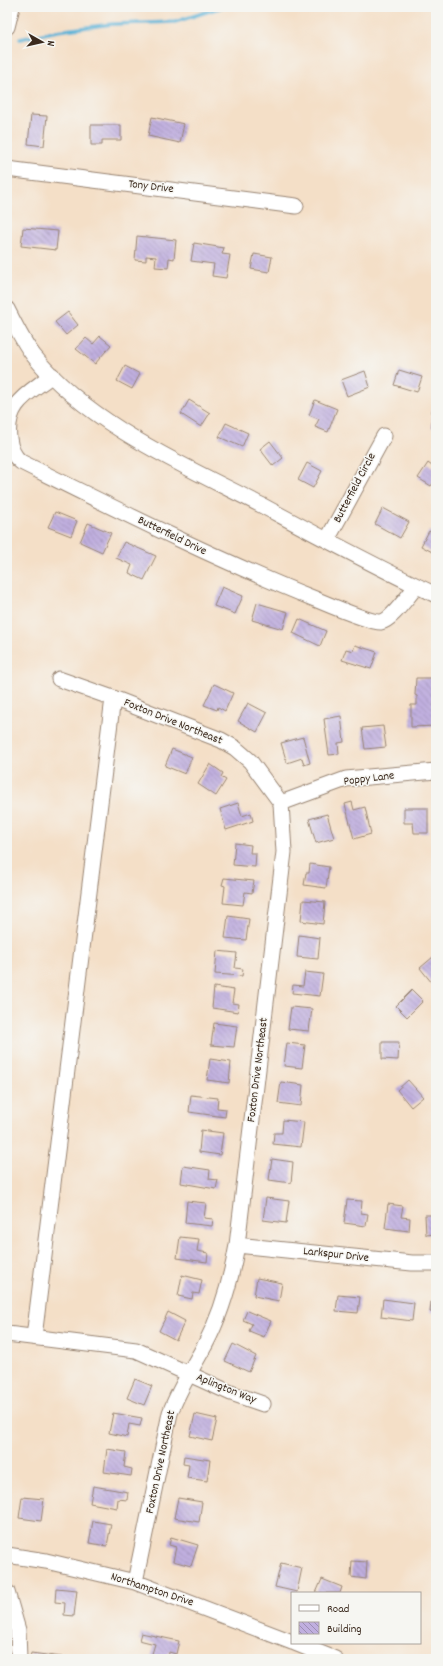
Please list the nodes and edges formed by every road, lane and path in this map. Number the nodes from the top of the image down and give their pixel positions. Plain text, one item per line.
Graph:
1 (12, 7) edge
2 (7, 27) edge
3 (7, 169) edge
4 (296, 206) dead end
5 (7, 309) edge
6 (52, 375) junction
7 (384, 436) dead end
8 (327, 540) junction
9 (417, 586) junction
10 (436, 595) edge
11 (58, 679) dead end
12 (113, 698) junction
13 (436, 771) edge
14 (281, 803) junction
15 (237, 1245) junction
16 (436, 1263) edge
17 (7, 1334) edge
18 (34, 1337) junction
19 (189, 1374) junction
20 (263, 1404) dead end
21 (7, 1555) edge
22 (134, 1582) junction
23 (7, 1592) edge
24 (291, 1642) edge
25 (298, 1644) edge
26 (18, 1659) edge
27 (335, 1659) edge

1 - 2 street
3 - 4 street, Tony Drive
5 - 6 street
6 - 8 street
6 - 9 street, Butterfield Drive
7 - 8 street, Butterfield Circle
8 - 9 street
9 - 10 street
11 - 12 street, Foxton Drive Northeast
12 - 14 street, Foxton Drive Northeast
12 - 18 street
13 - 14 street, Poppy Lane
14 - 15 street, Foxton Drive Northeast
15 - 16 street, Larkspur Drive
15 - 19 street, Foxton Drive Northeast
17 - 18 street, Aplington Way
18 - 19 street, Aplington Way
19 - 20 street, Aplington Way
19 - 22 street, Foxton Drive Northeast
21 - 22 street, Northampton Drive
22 - 24 street, Northampton Drive
23 - 26 street
25 - 27 street

